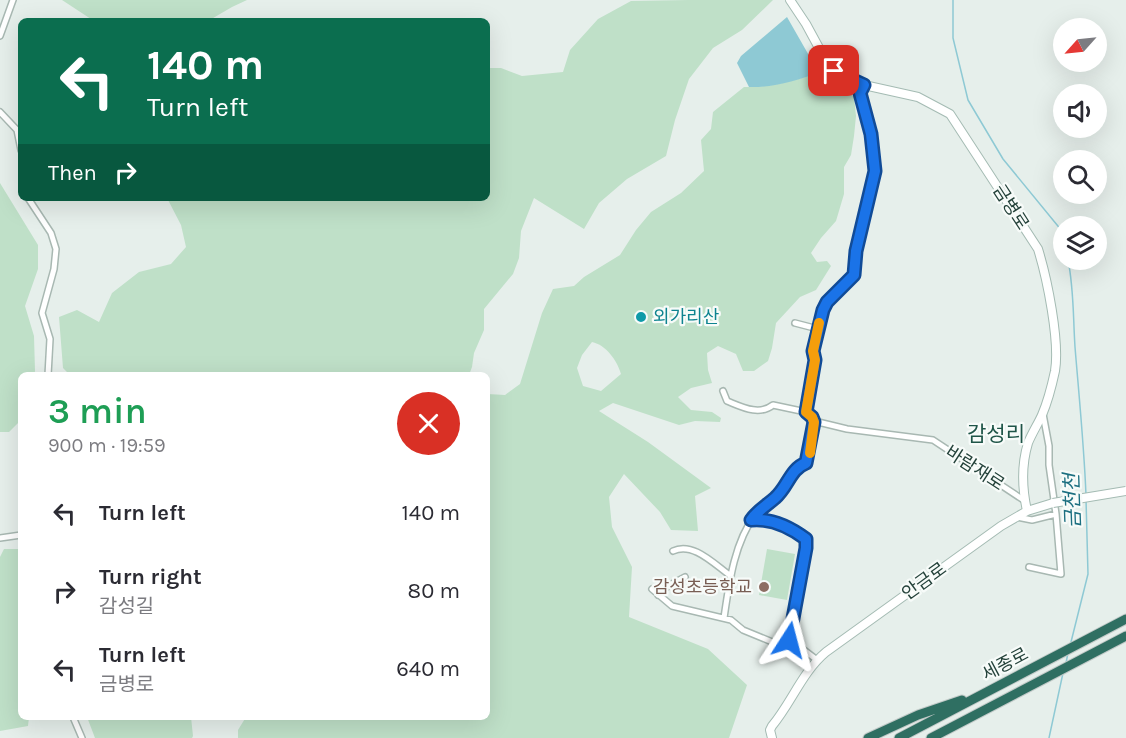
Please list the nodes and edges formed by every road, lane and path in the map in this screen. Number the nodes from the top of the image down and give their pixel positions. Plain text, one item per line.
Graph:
1 (13, 0) edge
2 (790, 0) edge
3 (0, 36) edge
4 (864, 85) junction
5 (0, 112) edge
6 (18, 135) edge
7 (30, 201) edge
8 (795, 323) dead end
9 (818, 329) junction
10 (48, 372) edge
11 (723, 391) dead end
12 (806, 412) junction
13 (1043, 414) junction
14 (814, 422) junction
15 (1126, 491) edge
16 (1025, 501) junction
17 (1027, 511) junction
18 (1056, 514) junction
19 (1017, 517) junction
20 (751, 520) junction
21 (18, 535) edge
22 (0, 538) edge
23 (673, 551) dead end
24 (1029, 567) dead end
25 (731, 576) junction
26 (685, 577) dead end
27 (652, 589) dead end
28 (658, 595) junction
29 (724, 618) junction
30 (1126, 618) edge
31 (1126, 636) edge
32 (796, 644) junction
33 (817, 660) junction
34 (989, 691) junction
35 (74, 720) edge
36 (771, 734) edge
37 (82, 738) edge
38 (764, 738) edge
39 (868, 738) edge
40 (899, 738) edge
41 (931, 738) edge

1 - 3 street
2 - 4 street, 금병로
4 - 9 street
4 - 13 street, 금병로
5 - 6 street
7 - 10 street
8 - 9 street
9 - 12 street
11 - 12 street
12 - 14 street
13 - 16 street, 금병로
13 - 18 street
14 - 16 street, 바람재로
14 - 20 street
15 - 17 street, 안금로, bridge
16 - 17 street, 금병로
17 - 19 street, 안금로
18 - 19 street
18 - 24 street
19 - 33 street, 안금로
20 - 25 street
20 - 32 street
21 - 22 street
23 - 25 street
25 - 29 street
26 - 28 street
27 - 28 street
28 - 29 street
29 - 32 street
30 - 34 highway, 세종로
31 - 41 highway, 세종로
32 - 33 street
33 - 36 street, 안금로
34 - 39 highway
34 - 40 highway, 세종로
35 - 37 street
36 - 38 street, 안금로

